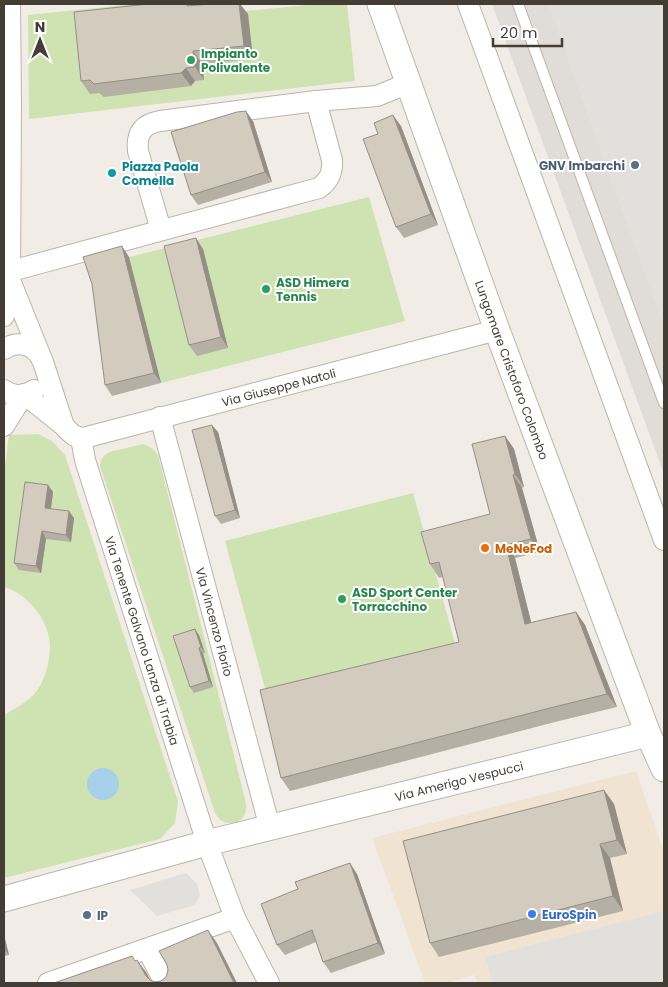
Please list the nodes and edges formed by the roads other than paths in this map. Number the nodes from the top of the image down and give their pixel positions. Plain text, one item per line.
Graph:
1 (380, 4) edge
2 (468, 4) edge
3 (518, 4) edge
4 (8, 7) edge
5 (409, 83) junction
6 (7, 101) edge
7 (316, 101) junction
8 (161, 230) junction
9 (11, 276) junction
10 (4, 316) edge
11 (497, 330) junction
12 (4, 349) edge
13 (43, 363) junction
14 (4, 390) edge
15 (24, 394) junction
16 (664, 403) edge
17 (160, 417) junction
18 (4, 426) edge
19 (64, 426) junction
20 (81, 438) junction
21 (664, 540) edge
22 (656, 732) edge
23 (664, 770) edge
24 (270, 828) junction
25 (207, 843) junction
26 (4, 898) edge
27 (235, 918) junction
28 (147, 949) junction
29 (49, 983) edge
30 (165, 983) edge
31 (269, 983) edge

1 - 5 street, Lungomare Cristoforo Colombo
2 - 21 street
3 - 16 lane
4 - 6 street
5 - 7 street
5 - 11 street, Lungomare Cristoforo Colombo
6 - 9 street
7 - 8 street
7 - 8 street
8 - 9 street
9 - 10 street
9 - 13 street
11 - 17 street, Via Giuseppe Natoli
11 - 22 street, Lungomare Cristoforo Colombo
12 - 13 street
13 - 15 street
13 - 19 street
14 - 15 street
15 - 18 street
15 - 19 street
17 - 20 street, Via Giuseppe Natoli
17 - 24 street, Via Vincenzo Florio
19 - 20 street
20 - 25 street, Via Tenente Galvano Lanza di Trabia
22 - 23 street, Lungomare Cristoforo Colombo
22 - 24 street, Via Amerigo Vespucci
24 - 25 street, Via Amerigo Vespucci
25 - 26 street, Via Amerigo Vespucci
25 - 27 street, Via Tenente Galvano Lanza di Trabia
27 - 28 street
27 - 31 street, Via Tenente Galvano Lanza di Trabia
28 - 29 street
28 - 30 street

